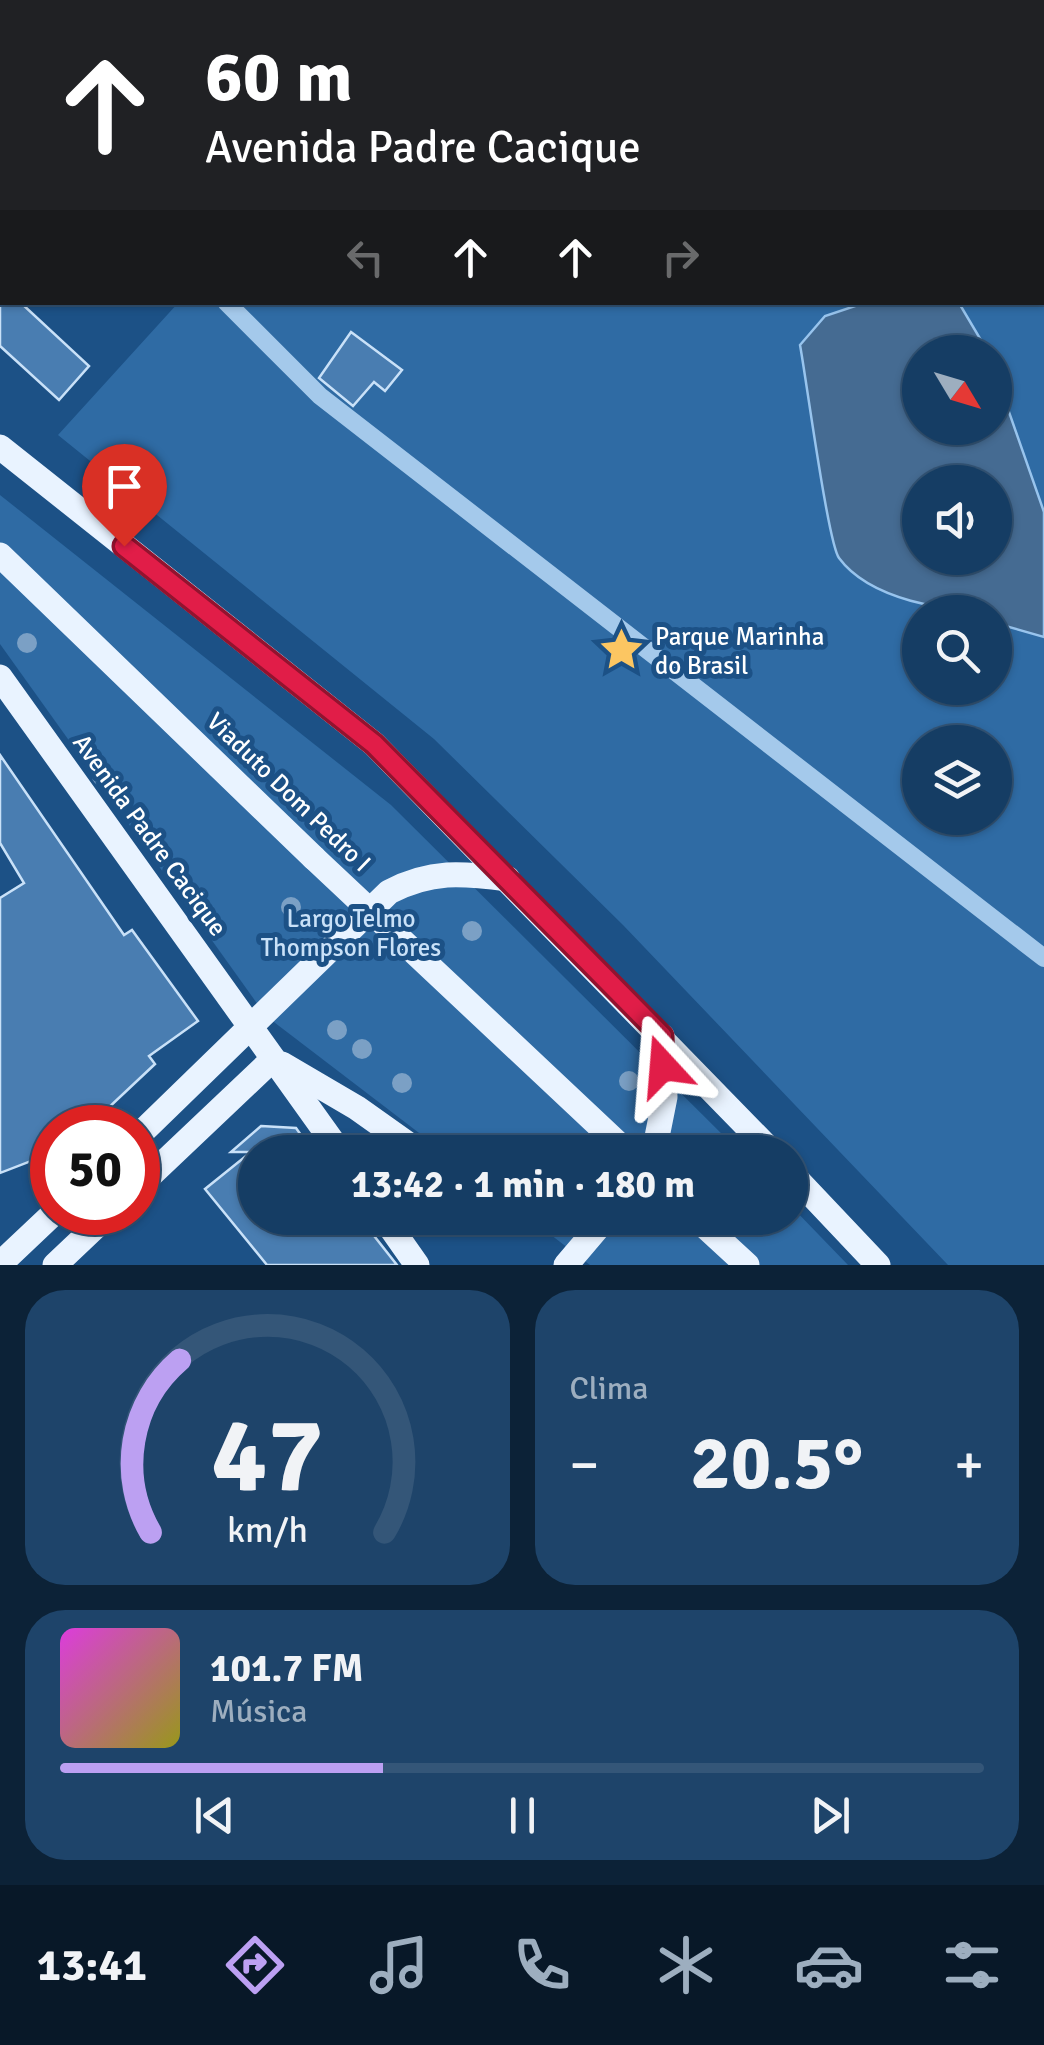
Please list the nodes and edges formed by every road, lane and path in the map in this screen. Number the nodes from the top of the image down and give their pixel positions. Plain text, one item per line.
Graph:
1 (229, 305) edge
2 (0, 447) edge
3 (0, 555) edge
4 (0, 677) edge
5 (508, 879) junction
6 (1044, 958) edge
7 (251, 1028) junction
8 (662, 1036) junction
9 (273, 1059) junction
10 (160, 1115) edge
11 (328, 1135) edge
12 (396, 1135) edge
13 (609, 1135) edge
14 (657, 1135) edge
15 (756, 1135) edge
16 (160, 1166) edge
17 (808, 1191) edge
18 (32, 1235) edge
19 (87, 1235) edge
20 (396, 1235) edge
21 (592, 1235) edge
22 (715, 1235) edge
23 (2, 1264) edge
24 (55, 1265) edge
25 (416, 1265) edge
26 (566, 1265) edge
27 (747, 1265) edge
28 (878, 1265) edge

1 - 6 street
2 - 5 main road
3 - 13 main road, Viaduto Dom Pedro I, bridge
4 - 7 main road, Avenida Padre Cacique
5 - 7 main road
5 - 8 main road
7 - 9 main road, Avenida Padre Cacique
7 - 10 main road
8 - 14 main road
8 - 15 main road
9 - 11 main road, Avenida Padre Cacique
9 - 12 main road
9 - 16 main road
17 - 28 main road
18 - 23 main road
19 - 24 main road
20 - 25 main road
21 - 26 main road
22 - 27 main road

